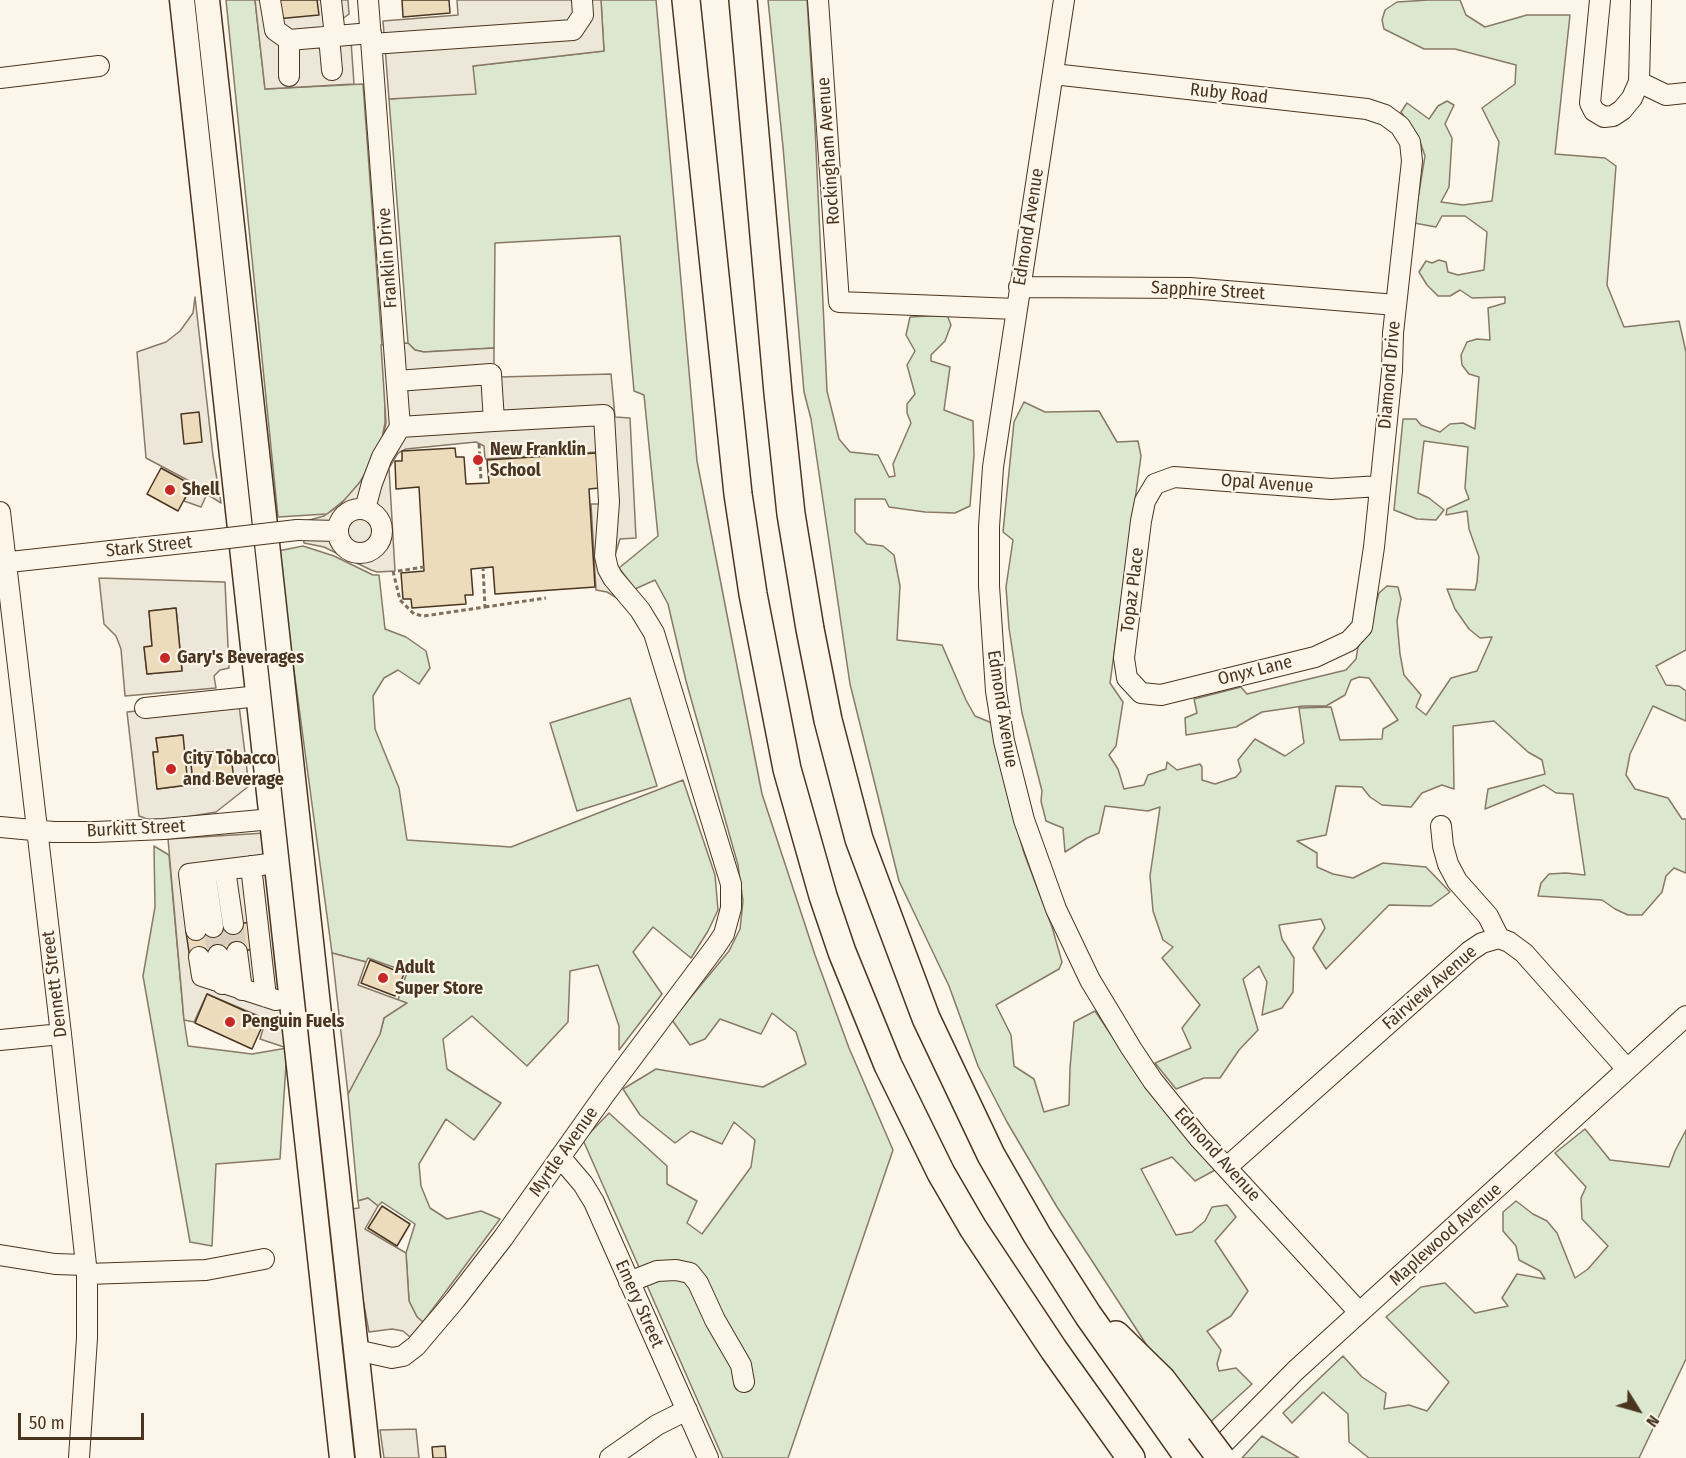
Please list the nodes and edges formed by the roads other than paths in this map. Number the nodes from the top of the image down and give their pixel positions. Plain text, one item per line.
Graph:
1 (182, 0) edge
2 (207, 0) edge
3 (270, 0) edge
4 (331, 0) edge
5 (368, 0) edge
6 (582, 0) edge
7 (686, 0) edge
8 (743, 0) edge
9 (818, 0) edge
10 (1064, 0) edge
11 (1600, 0) edge
12 (1641, 0) edge
13 (332, 37) junction
14 (371, 39) junction
15 (289, 40) junction
16 (99, 66) dead end
17 (332, 70) dead end
18 (1053, 74) junction
19 (289, 76) dead end
20 (0, 78) edge
21 (1639, 82) junction
22 (1686, 93) edge
23 (1400, 126) joint
24 (1019, 287) junction
25 (1396, 305) junction
26 (1016, 309) junction
27 (397, 381) junction
28 (494, 421) junction
29 (400, 427) junction
30 (1155, 484) joint
31 (1380, 486) junction
32 (365, 509) junction
33 (0, 512) edge
34 (338, 531) junction
35 (3, 563) edge
36 (1362, 627) joint
37 (1141, 693) joint
38 (259, 696) junction
39 (145, 708) dead end
40 (272, 819) junction
41 (1441, 826) dead end
42 (0, 828) edge
43 (36, 831) junction
44 (277, 863) junction
45 (251, 866) junction
46 (225, 870) junction
47 (1499, 938) junction
48 (242, 990) junction
49 (266, 997) junction
50 (293, 1006) junction
51 (1686, 1016) edge
52 (61, 1034) junction
53 (0, 1040) edge
54 (1627, 1069) junction
55 (560, 1157) junction
56 (1227, 1167) junction
57 (0, 1255) edge
58 (264, 1259) dead end
59 (86, 1269) junction
60 (629, 1282) junction
61 (1359, 1312) junction
62 (356, 1350) junction
63 (744, 1382) dead end
64 (687, 1410) junction
65 (1190, 1445) edge
66 (79, 1458) edge
67 (342, 1458) edge
68 (368, 1458) edge
69 (610, 1458) edge
70 (708, 1458) edge
71 (1131, 1458) edge
72 (1209, 1458) edge
73 (1221, 1458) edge

1 - 38 main road
2 - 62 main road
3 - 15 street
4 - 13 street
5 - 14 street, Franklin Drive
6 - 14 street
7 - 71 highway
8 - 65 highway
9 - 26 street, Rockingham Avenue
10 - 18 street, Edmond Avenue
11 - 21 street
12 - 21 street
13 - 14 street
13 - 15 street
13 - 17 street
14 - 27 street, Franklin Drive
15 - 19 street
16 - 20 street
18 - 23 street, Ruby Road
18 - 24 street, Edmond Avenue
21 - 22 street
23 - 25 street, Diamond Drive
24 - 25 street, Sapphire Street
24 - 26 street, Edmond Avenue
25 - 31 street, Diamond Drive
26 - 56 street, Edmond Avenue
27 - 28 street
27 - 29 street, Franklin Drive
28 - 29 street
28 - 55 street, Myrtle Avenue
29 - 32 street
30 - 31 street, Opal Avenue
30 - 37 street, Topaz Place
31 - 36 street, Diamond Drive
32 - 34 street
32 - 34 street
33 - 35 street, Dennett Street
34 - 35 street, Stark Street, bridge
35 - 43 street, Dennett Street
36 - 37 street, Onyx Lane
38 - 39 street
38 - 40 main road
40 - 43 street, Burkitt Street
40 - 44 main road
41 - 47 street
42 - 43 street, Burkitt Street
43 - 52 street, Dennett Street
44 - 45 street
44 - 50 main road
45 - 46 street
45 - 49 street
46 - 46 street
47 - 54 street, Fairview Avenue
47 - 56 street, Fairview Avenue
48 - 48 street
48 - 49 street
49 - 50 street
50 - 67 main road
51 - 54 street, Maplewood Avenue
52 - 53 street
52 - 59 street, Dennett Street
54 - 61 street, Maplewood Avenue
55 - 60 street, Emery Street
55 - 62 street, Myrtle Avenue
56 - 61 street, Edmond Avenue
57 - 59 street
58 - 59 street
59 - 66 street, Dennett Street
60 - 63 street
60 - 64 street, Emery Street
61 - 72 street, Maplewood Avenue
62 - 68 main road
64 - 69 street
64 - 70 street, Emery Street
65 - 73 highway, bridge

